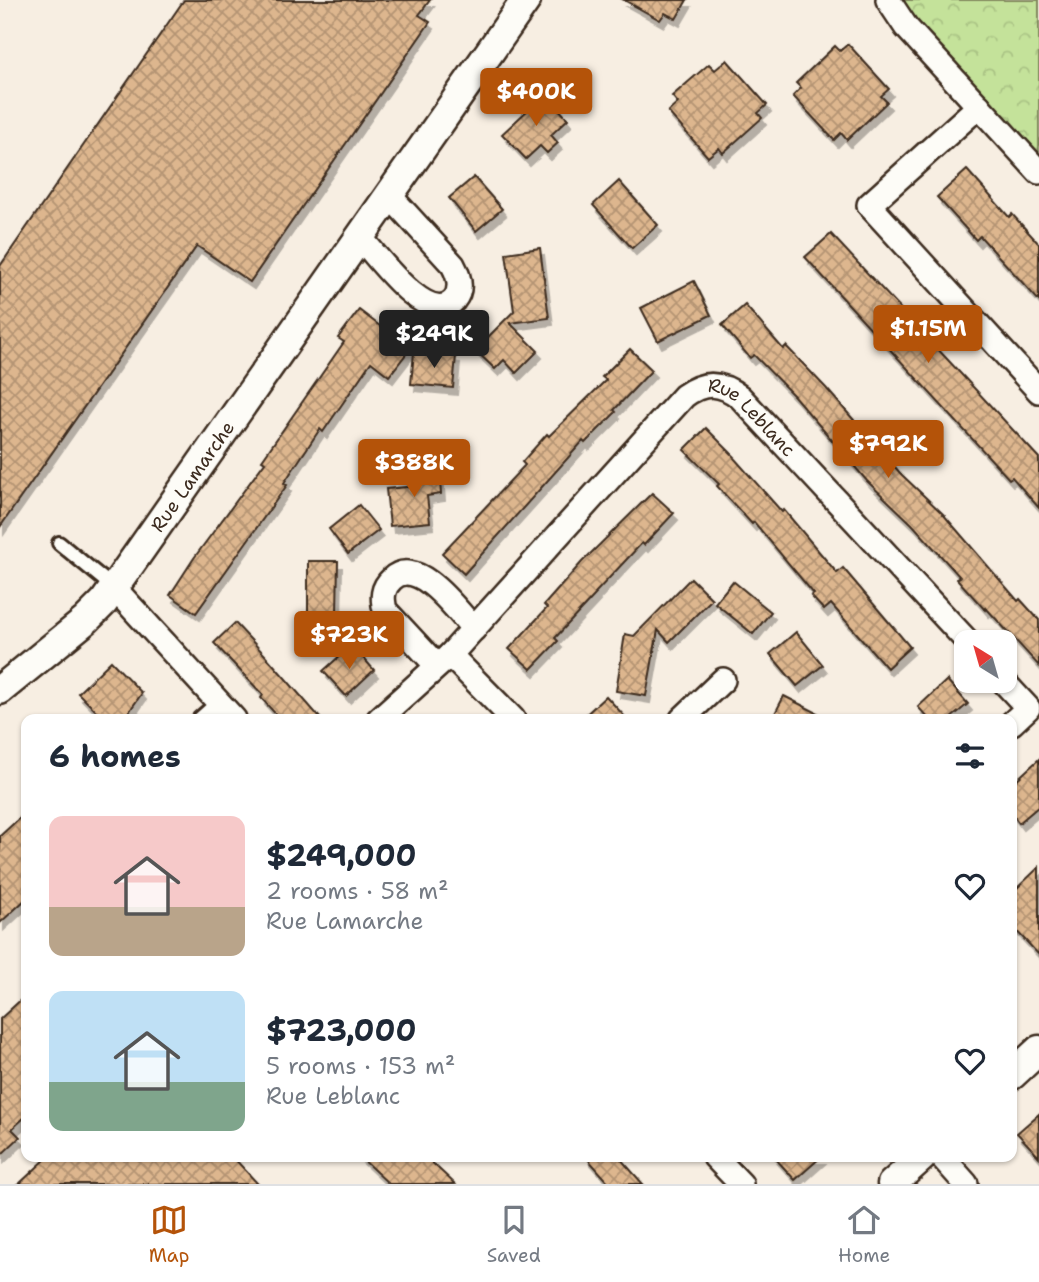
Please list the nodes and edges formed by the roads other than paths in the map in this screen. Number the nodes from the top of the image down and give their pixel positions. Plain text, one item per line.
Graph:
1 (526, 0) edge
2 (888, 0) edge
3 (979, 106) junction
4 (1039, 172) edge
5 (389, 195) junction
6 (360, 237) junction
7 (1039, 391) edge
8 (59, 543) dead end
9 (114, 588) junction
10 (474, 629) junction
11 (957, 630) edge
12 (444, 660) junction
13 (723, 680) dead end
14 (0, 690) edge
15 (1014, 693) edge
16 (218, 702) junction
17 (205, 714) edge
18 (229, 714) edge
19 (385, 714) edge
20 (507, 714) edge
21 (687, 714) edge
22 (1017, 718) edge
23 (1039, 1050) edge
24 (1017, 1070) edge
25 (720, 1162) edge
26 (916, 1162) edge
27 (946, 1162) edge
28 (741, 1184) edge
29 (892, 1184) edge
30 (966, 1184) edge

1 - 5 street, Rue Lamarche
2 - 3 street
3 - 4 street
3 - 7 street
5 - 6 street, Rue Lamarche
5 - 6 street
6 - 9 street, Rue Lamarche
8 - 9 lane
9 - 14 street, Rue Lamarche
9 - 16 street
10 - 11 street, Rue Leblanc
10 - 12 street, Rue Leblanc
10 - 12 street
12 - 19 street, Rue Leblanc
12 - 20 street
13 - 21 street
15 - 22 street
16 - 17 lane
16 - 18 street
23 - 24 street
25 - 28 street
26 - 29 street
27 - 30 street

